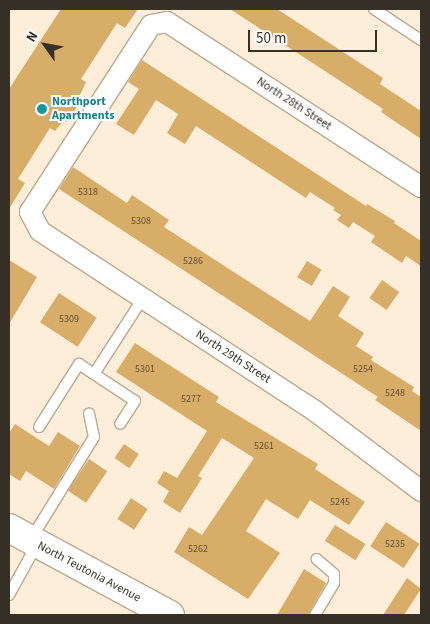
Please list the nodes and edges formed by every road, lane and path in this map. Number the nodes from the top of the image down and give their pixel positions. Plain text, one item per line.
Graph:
1 (374, 9) edge
2 (421, 40) edge
3 (421, 187) edge
4 (40, 231) joint
5 (142, 298) junction
6 (94, 374) junction
7 (89, 414) dead end
8 (120, 424) dead end
9 (39, 427) dead end
10 (421, 491) edge
11 (26, 537) edge
12 (317, 559) dead end
13 (9, 595) edge
14 (170, 615) edge
15 (315, 615) edge

1 - 2 lane
3 - 4 street, North 28th Street
4 - 5 street, North 29th Street
5 - 6 lane
5 - 10 street, North 29th Street
6 - 8 lane
6 - 9 lane
7 - 11 lane
11 - 13 lane
11 - 14 main road, North Teutonia Avenue
12 - 15 lane

